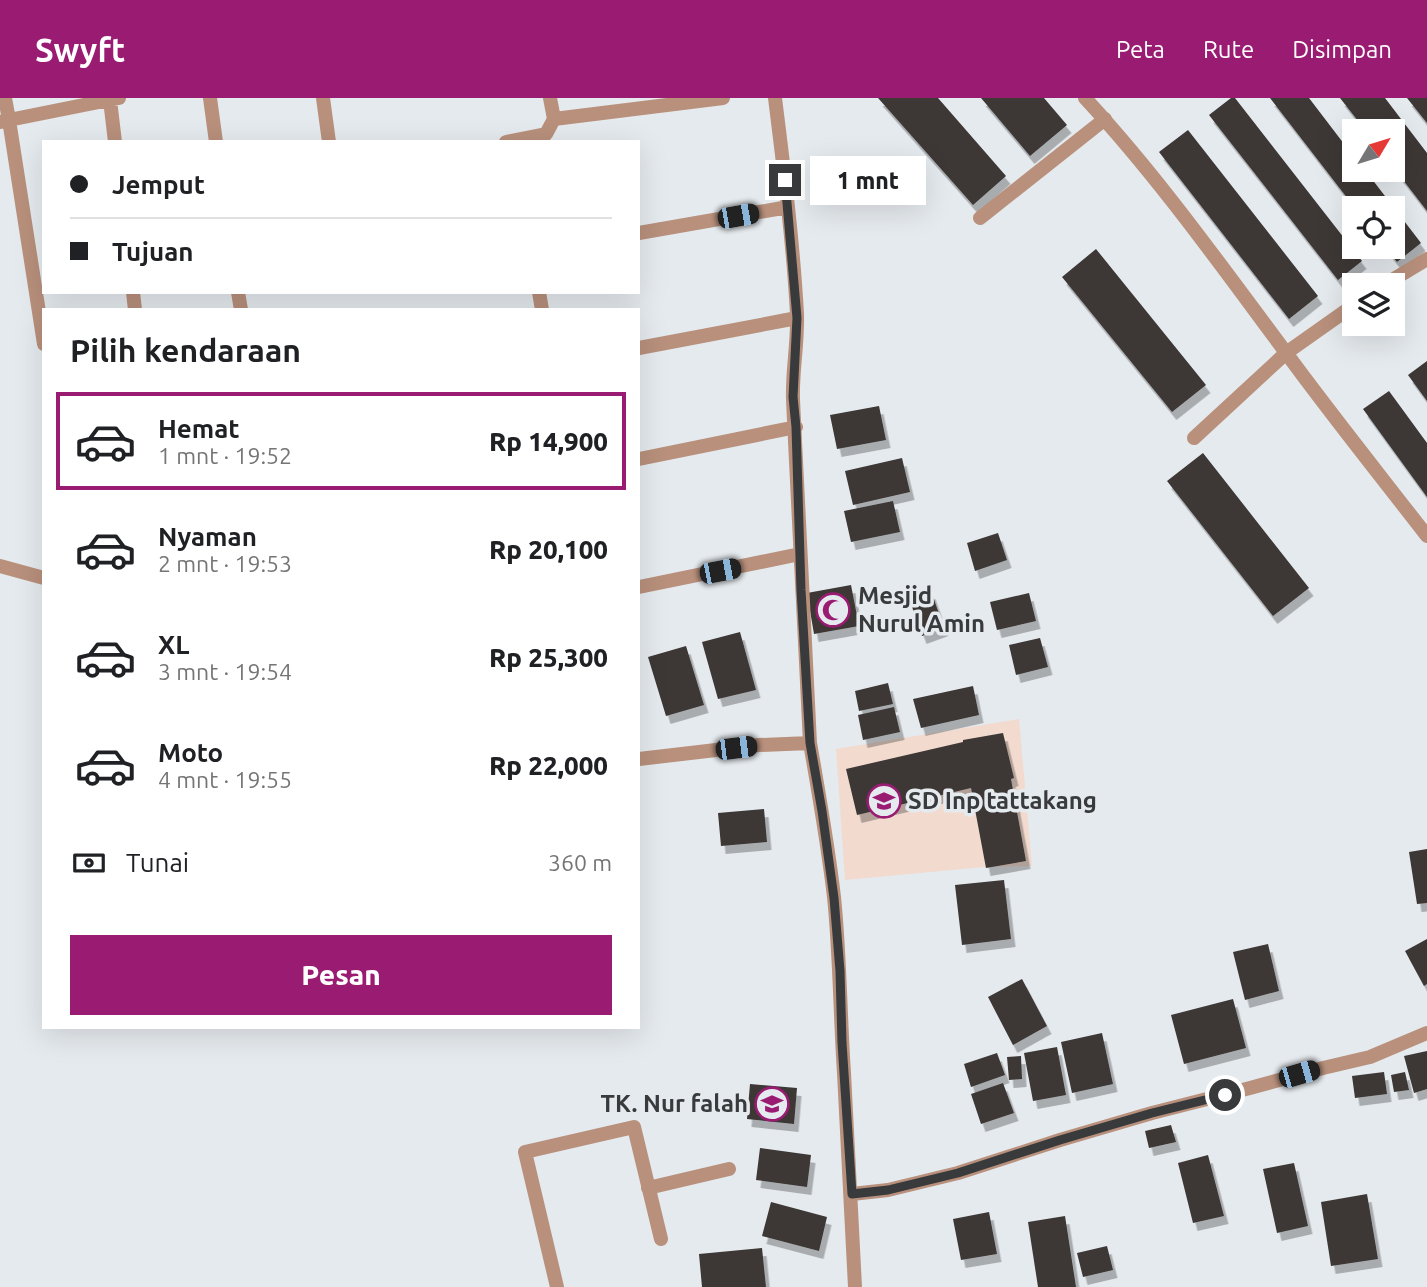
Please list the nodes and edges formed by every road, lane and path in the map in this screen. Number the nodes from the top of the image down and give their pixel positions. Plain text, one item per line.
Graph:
1 (5, 98) edge
2 (210, 98) edge
3 (323, 98) edge
4 (550, 98) edge
5 (723, 98) edge
6 (775, 98) edge
7 (1085, 98) edge
8 (115, 99) edge
9 (84, 101) edge
10 (555, 119) junction
11 (1105, 119) junction
12 (4, 121) edge
13 (115, 140) edge
14 (216, 140) edge
15 (329, 140) edge
16 (516, 140) edge
17 (788, 207) junction
18 (980, 218) dead end
19 (640, 233) edge
20 (1427, 259) edge
21 (1404, 273) edge
22 (1342, 313) edge
23 (797, 318) junction
24 (42, 333) edge
25 (640, 348) edge
26 (1286, 353) junction
27 (796, 427) junction
28 (1194, 438) dead end
29 (640, 458) edge
30 (1427, 536) edge
31 (800, 554) junction
32 (0, 566) edge
33 (42, 577) edge
34 (640, 587) edge
35 (810, 743) junction
36 (640, 759) edge
37 (1427, 1033) edge
38 (729, 1169) dead end
39 (649, 1188) junction
40 (852, 1194) junction
41 (660, 1239) dead end
42 (556, 1287) edge
43 (855, 1287) edge

1 - 12 street
2 - 14 street
3 - 15 street
4 - 10 street
5 - 10 street
6 - 17 street
7 - 11 street
8 - 9 street
8 - 13 street
9 - 12 street
10 - 16 street
11 - 18 street
11 - 26 street
12 - 24 street
17 - 19 street
17 - 23 street
20 - 21 street
22 - 26 street
23 - 25 street
23 - 27 street
26 - 28 street
26 - 30 street
27 - 29 street
27 - 31 street
31 - 34 street
31 - 35 street
32 - 33 street
35 - 36 street
35 - 40 street
37 - 40 street
38 - 39 street
39 - 41 street
39 - 42 street
40 - 43 street

